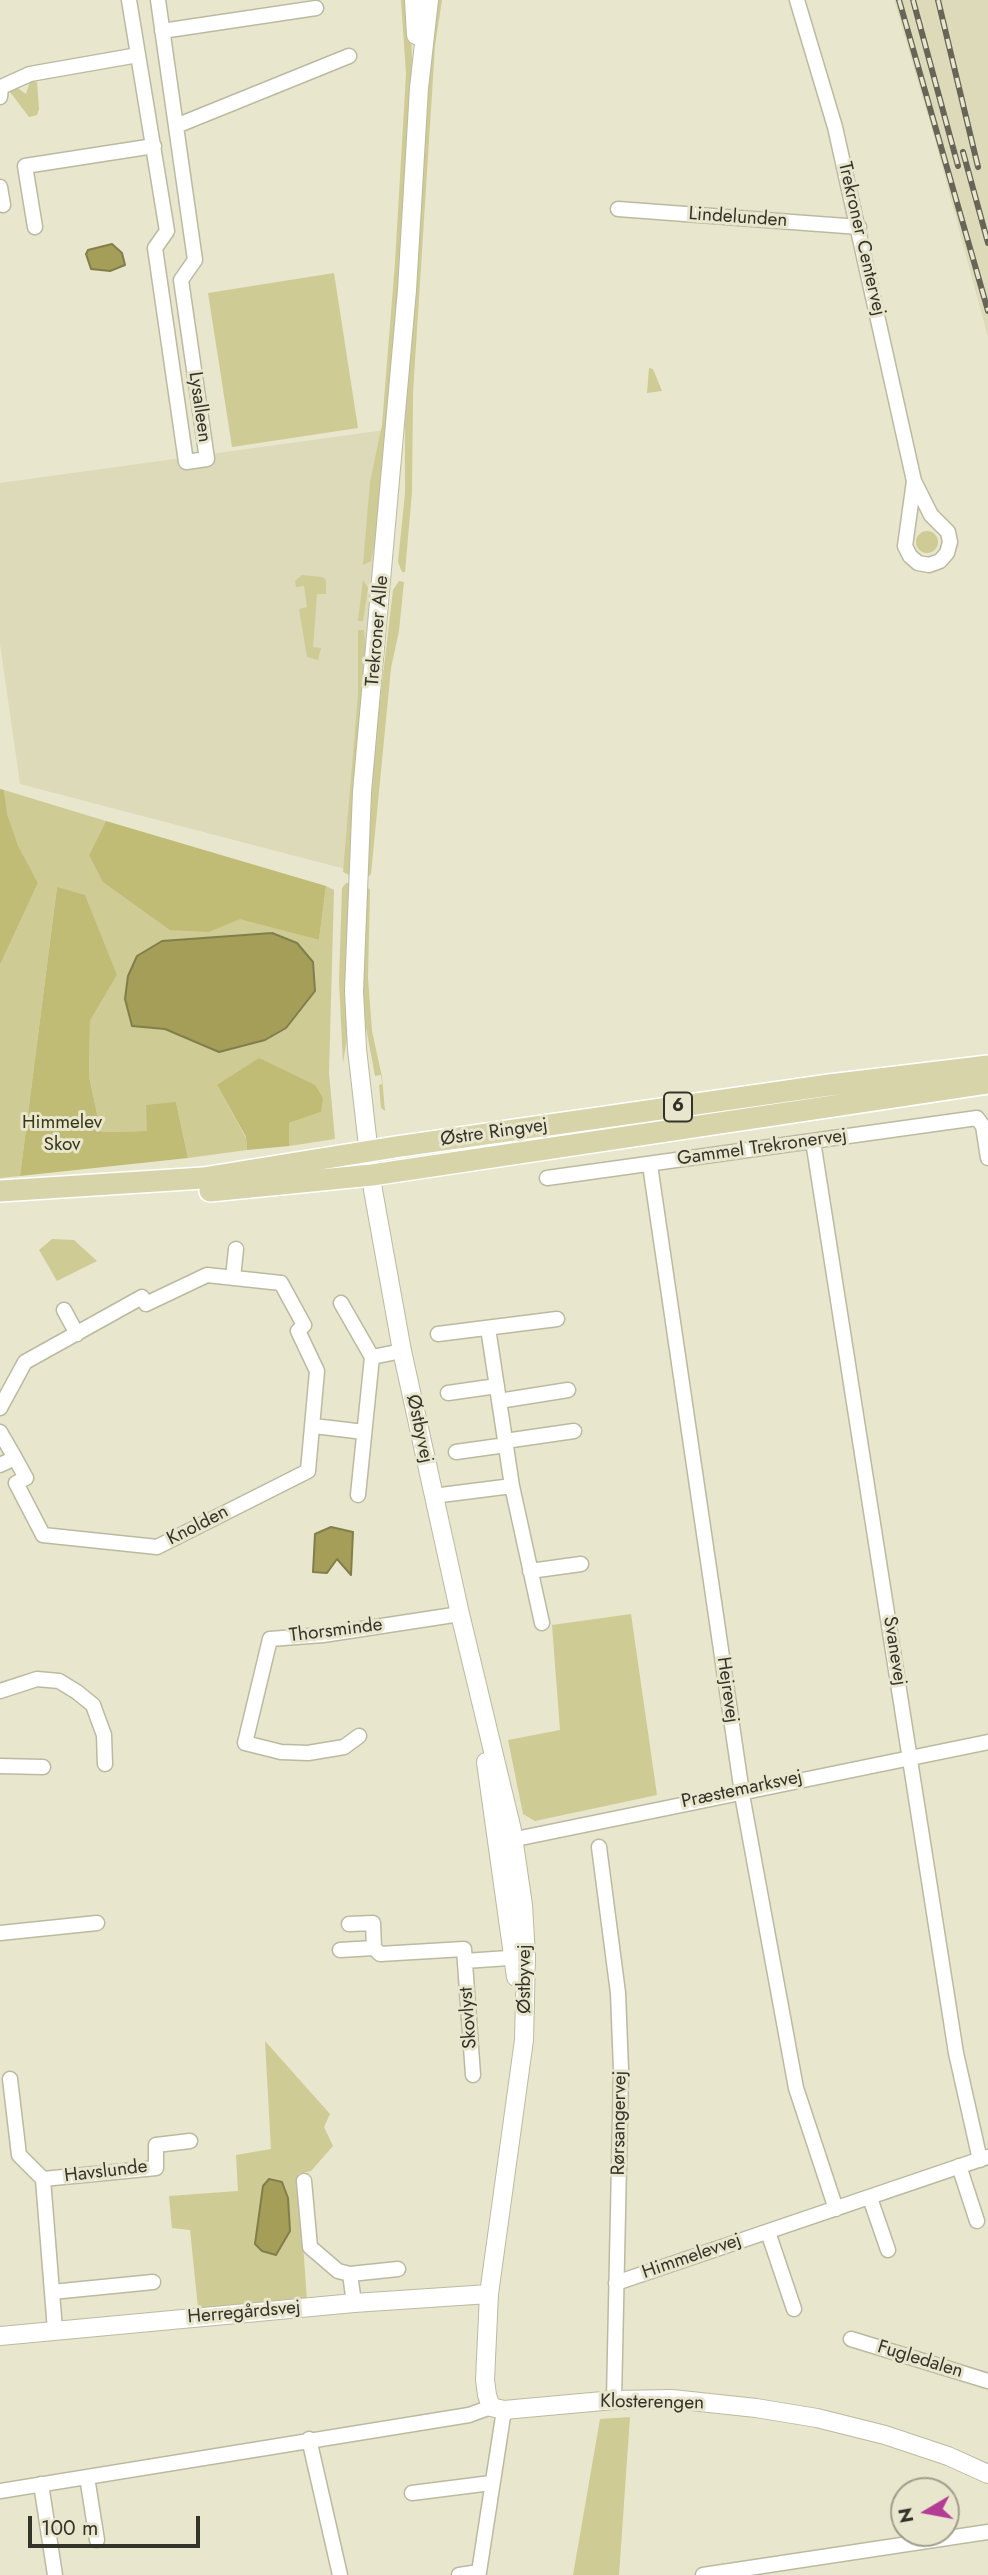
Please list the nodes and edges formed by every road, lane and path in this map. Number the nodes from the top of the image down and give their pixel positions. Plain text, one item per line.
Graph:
1 (129, 0) edge
2 (158, 0) edge
3 (414, 0) edge
4 (429, 0) edge
5 (797, 0) edge
6 (316, 8) dead end
7 (162, 30) junction
8 (138, 55) junction
9 (349, 56) dead end
10 (419, 88) junction
11 (0, 97) edge
12 (176, 126) junction
13 (154, 146) junction
14 (0, 187) edge
15 (3, 205) dead end
16 (618, 209) dead end
17 (35, 227) dead end
18 (859, 227) junction
19 (181, 280) junction
20 (160, 283) junction
21 (914, 481) junction
22 (988, 1066) edge
23 (988, 1083) edge
24 (983, 1123) edge
25 (813, 1141) junction
26 (369, 1151) junction
27 (988, 1158) edge
28 (650, 1165) junction
29 (372, 1175) junction
30 (547, 1178) dead end
31 (0, 1191) edge
32 (0, 1204) edge
33 (236, 1249) dead end
34 (233, 1278) junction
35 (341, 1303) dead end
36 (64, 1310) dead end
37 (557, 1319) dead end
38 (488, 1328) junction
39 (77, 1334) junction
40 (438, 1334) dead end
41 (402, 1351) junction
42 (372, 1357) junction
43 (568, 1390) dead end
44 (448, 1393) dead end
45 (498, 1393) junction
46 (0, 1408) edge
47 (314, 1426) junction
48 (574, 1431) dead end
49 (0, 1432) edge
50 (364, 1432) junction
51 (506, 1443) junction
52 (456, 1452) dead end
53 (15, 1458) junction
54 (0, 1465) edge
55 (512, 1486) junction
56 (358, 1495) dead end
57 (433, 1496) junction
58 (581, 1564) dead end
59 (530, 1572) junction
60 (460, 1614) junction
61 (542, 1623) dead end
62 (0, 1691) edge
63 (359, 1736) dead end
64 (988, 1742) edge
65 (911, 1755) junction
66 (105, 1764) dead end
67 (0, 1766) edge
68 (43, 1767) dead end
69 (742, 1791) junction
70 (506, 1841) junction
71 (599, 1847) dead end
72 (97, 1923) dead end
73 (349, 1924) dead end
74 (0, 1933) edge
75 (374, 1948) junction
76 (340, 1950) dead end
77 (520, 1957) junction
78 (465, 1961) junction
79 (473, 2075) dead end
80 (10, 2079) dead end
81 (190, 2141) dead end
82 (984, 2158) edge
83 (959, 2166) junction
84 (43, 2179) junction
85 (304, 2180) dead end
86 (870, 2198) junction
87 (836, 2209) junction
88 (977, 2221) dead end
89 (768, 2232) junction
90 (888, 2250) dead end
91 (398, 2269) dead end
92 (350, 2274) junction
93 (153, 2281) dead end
94 (616, 2283) junction
95 (52, 2292) junction
96 (489, 2294) junction
97 (354, 2303) junction
98 (794, 2309) dead end
99 (55, 2330) junction
100 (0, 2336) edge
101 (851, 2339) dead end
102 (988, 2381) edge
103 (614, 2400) junction
104 (497, 2409) junction
105 (309, 2439) junction
106 (988, 2473) edge
107 (87, 2477) junction
108 (491, 2483) junction
109 (41, 2484) junction
110 (0, 2491) edge
111 (412, 2493) dead end
112 (988, 2532) edge
113 (97, 2540) dead end
114 (479, 2573) edge
115 (55, 2575) edge
116 (340, 2575) edge
117 (459, 2575) edge
118 (702, 2575) edge

1 - 8 street, Lysalleen
2 - 7 street
3 - 10 street, Trekroner Alle
4 - 10 street, Trekroner Alle
5 - 18 street, Trekroner Centervej
6 - 7 street
7 - 12 street
8 - 11 street
8 - 13 street, Lysalleen
9 - 12 street
10 - 26 street, Trekroner Alle
12 - 19 street
13 - 17 street
13 - 20 street, Lysalleen
14 - 15 street
16 - 18 street, Lindelunden
18 - 21 street, Trekroner Centervej
19 - 20 street
19 - 20 street, Lysalleen
21 - 21 street, Trekroner Centervej
22 - 26 main road, Østre Ringvej / 6
23 - 29 main road, Østre Ringvej / 6
24 - 25 street, Gammel Trekronervej
24 - 27 street
25 - 28 street, Gammel Trekronervej
25 - 65 street, Svanevej
26 - 29 street, Trekroner Alle
26 - 31 main road, Østre Ringvej / 6
28 - 30 street, Gammel Trekronervej
28 - 69 street, Hejrevej
29 - 32 main road, Østre Ringvej / 6
29 - 41 street, Østbyvej
33 - 34 street
34 - 39 street, Knolden
34 - 47 street, Knolden
35 - 42 street
36 - 39 street
37 - 38 street
38 - 40 street
38 - 45 street
39 - 46 street, Knolden
41 - 42 street
41 - 57 street, Østbyvej
42 - 50 street
43 - 45 street
44 - 45 street
45 - 51 street
47 - 50 street
47 - 53 street, Knolden
48 - 51 street
49 - 53 street, Knolden
50 - 56 street
51 - 52 street
51 - 55 street
53 - 54 street
55 - 57 street
55 - 59 street
57 - 60 street, Østbyvej
58 - 59 street
59 - 61 street
60 - 63 street, Thorsminde
60 - 70 street, Østbyvej
62 - 66 street
64 - 65 street, Præstemarksvej
65 - 69 street, Præstemarksvej
65 - 82 street, Svanevej
67 - 68 street
69 - 70 street, Præstemarksvej
69 - 87 street, Hejrevej
70 - 77 street, Østbyvej
71 - 94 street, Rørsangervej
72 - 74 street
73 - 75 street
75 - 76 street, Skovlyst
75 - 78 street, Skovlyst
77 - 78 street, Skovlyst
77 - 96 street, Østbyvej
78 - 79 street, Skovlyst
80 - 84 street, Havslunde
81 - 84 street, Havslunde
82 - 83 street, Himmelevvej
83 - 86 street, Himmelevvej
83 - 88 street
84 - 95 street, Havslunde
85 - 92 street
86 - 87 street, Himmelevvej
86 - 90 street
87 - 89 street, Himmelevvej
89 - 94 street, Himmelevvej
89 - 98 street, Himmelevvej
91 - 92 street
92 - 97 street
93 - 95 street
94 - 103 street, Rørsangervej
95 - 99 street, Havslunde
96 - 97 street, Herregårdsvej
96 - 104 street, Østbyvej
97 - 99 street, Herregårdsvej
99 - 100 street, Herregårdsvej
101 - 102 street, Fugledalen
103 - 104 street, Klosterengen
103 - 106 street, Klosterengen
104 - 105 street, Klosterengen
104 - 108 street
105 - 107 street, Klosterengen
105 - 116 street
107 - 109 street, Klosterengen
107 - 113 street
108 - 111 street
108 - 114 street
109 - 110 street, Klosterengen
109 - 115 street
112 - 118 street
114 - 117 street

